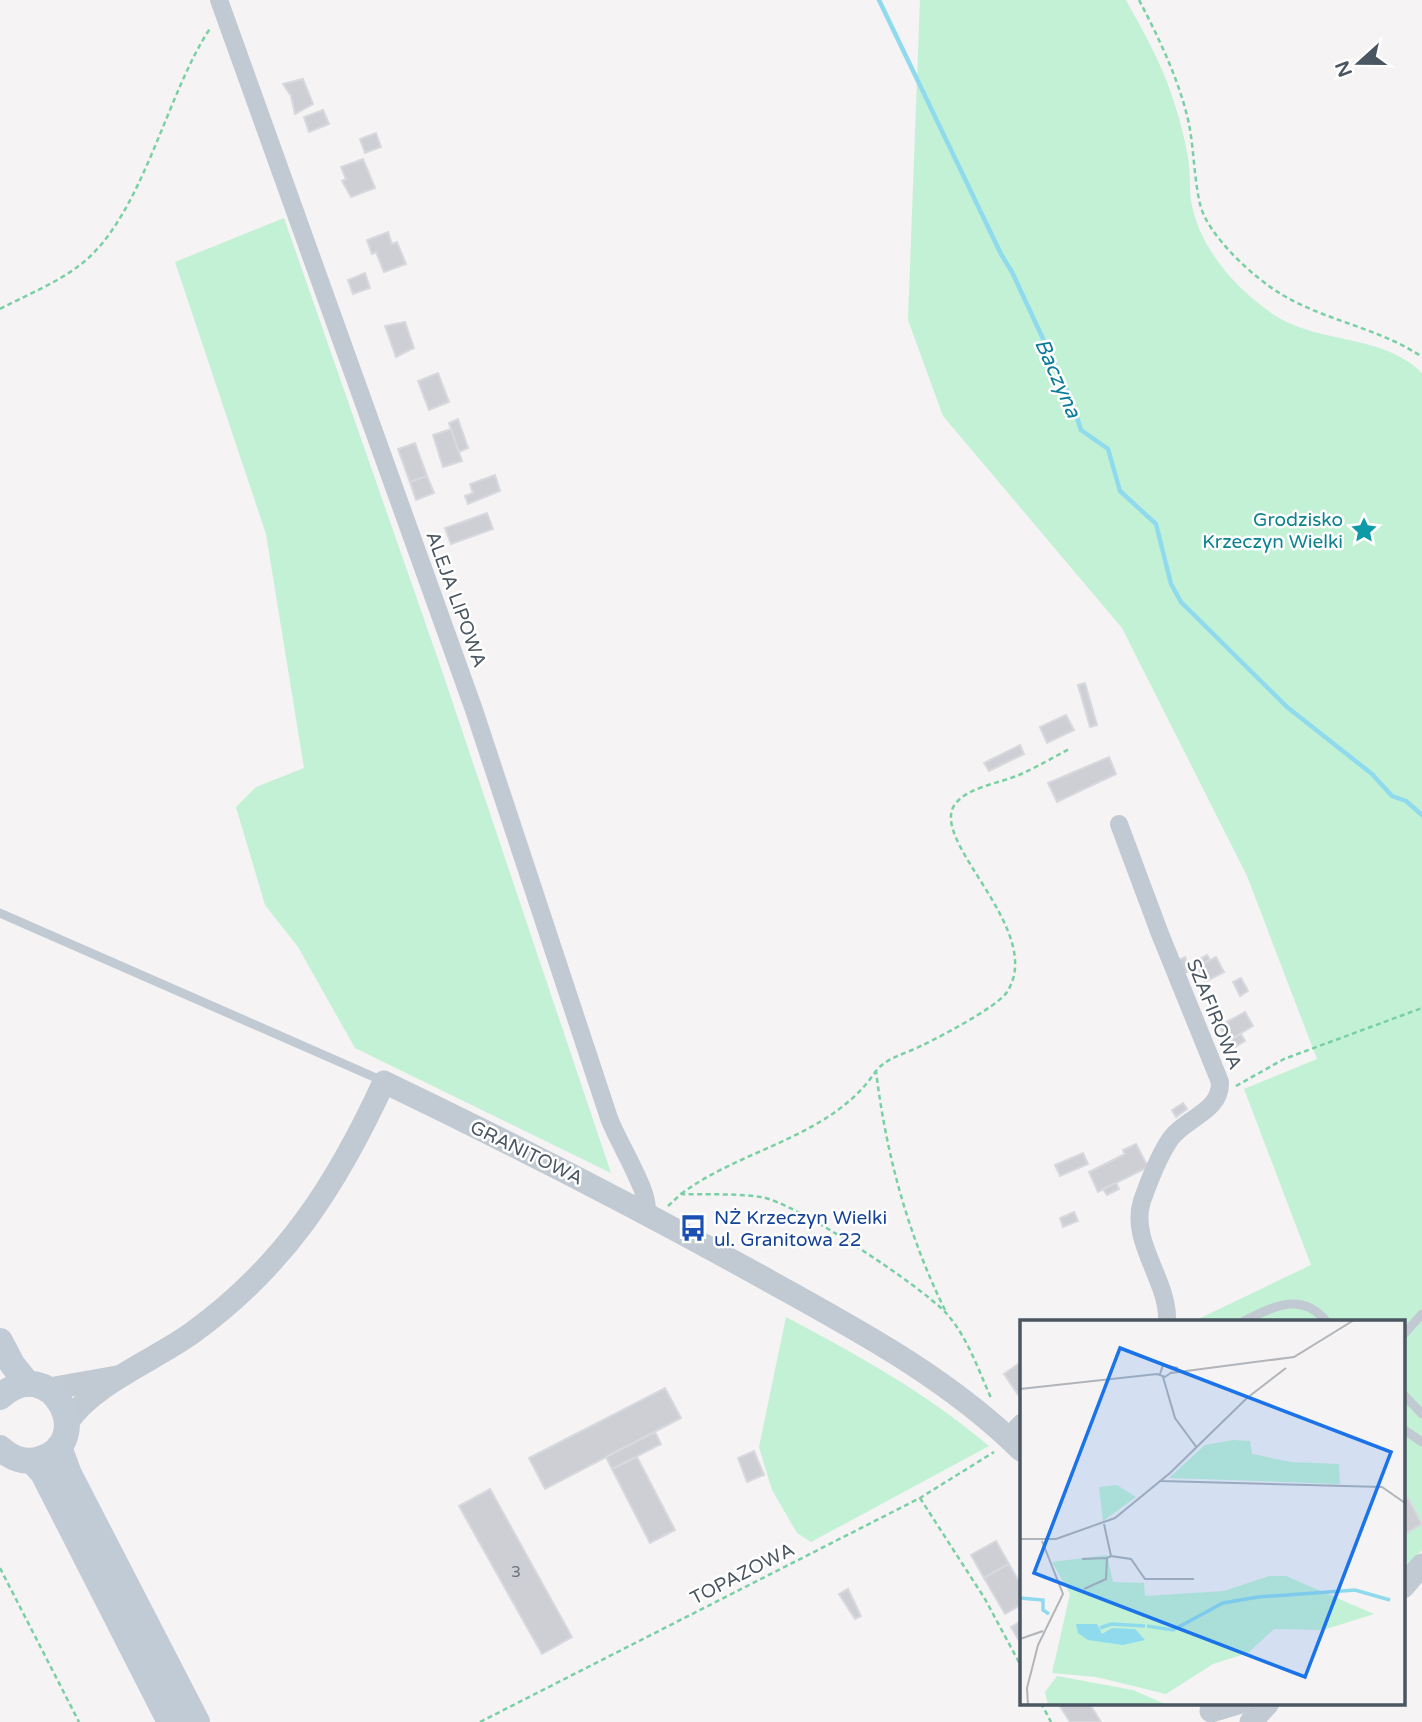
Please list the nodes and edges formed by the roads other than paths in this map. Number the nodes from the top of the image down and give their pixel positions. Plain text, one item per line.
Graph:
1 (221, 5) edge
2 (1119, 824) dead end
3 (0, 913) edge
4 (384, 1082) junction
5 (651, 1215) junction
6 (1422, 1314) edge
7 (1167, 1320) edge
8 (1246, 1320) edge
9 (1325, 1320) edge
10 (1404, 1334) edge
11 (0, 1341) edge
12 (117, 1377) junction
13 (38, 1387) junction
14 (1404, 1395) edge
15 (0, 1396) edge
16 (1404, 1409) edge
17 (1422, 1415) edge
18 (1404, 1430) edge
19 (63, 1435) junction
20 (1017, 1436) edge
21 (1422, 1442) edge
22 (0, 1449) edge
23 (32, 1461) junction
24 (1422, 1565) edge
25 (1404, 1586) edge
26 (1235, 1704) edge
27 (1267, 1704) edge
28 (1212, 1712) edge
29 (170, 1722) edge
30 (197, 1722) edge
31 (1251, 1722) edge

1 - 5 street, ALEJA LIPOWA
2 - 7 street, SZAFIROWA
3 - 4 lane, GRANITOWA
4 - 5 street, GRANITOWA
4 - 12 street
5 - 20 street, GRANITOWA
6 - 10 lane
8 - 9 lane
11 - 13 main road
12 - 13 street
12 - 19 street
13 - 15 main road
13 - 19 main road
14 - 17 lane
16 - 17 lane
18 - 21 lane
19 - 23 main road
19 - 30 main road
22 - 23 main road
23 - 29 main road
24 - 25 street
26 - 28 street
27 - 31 street

